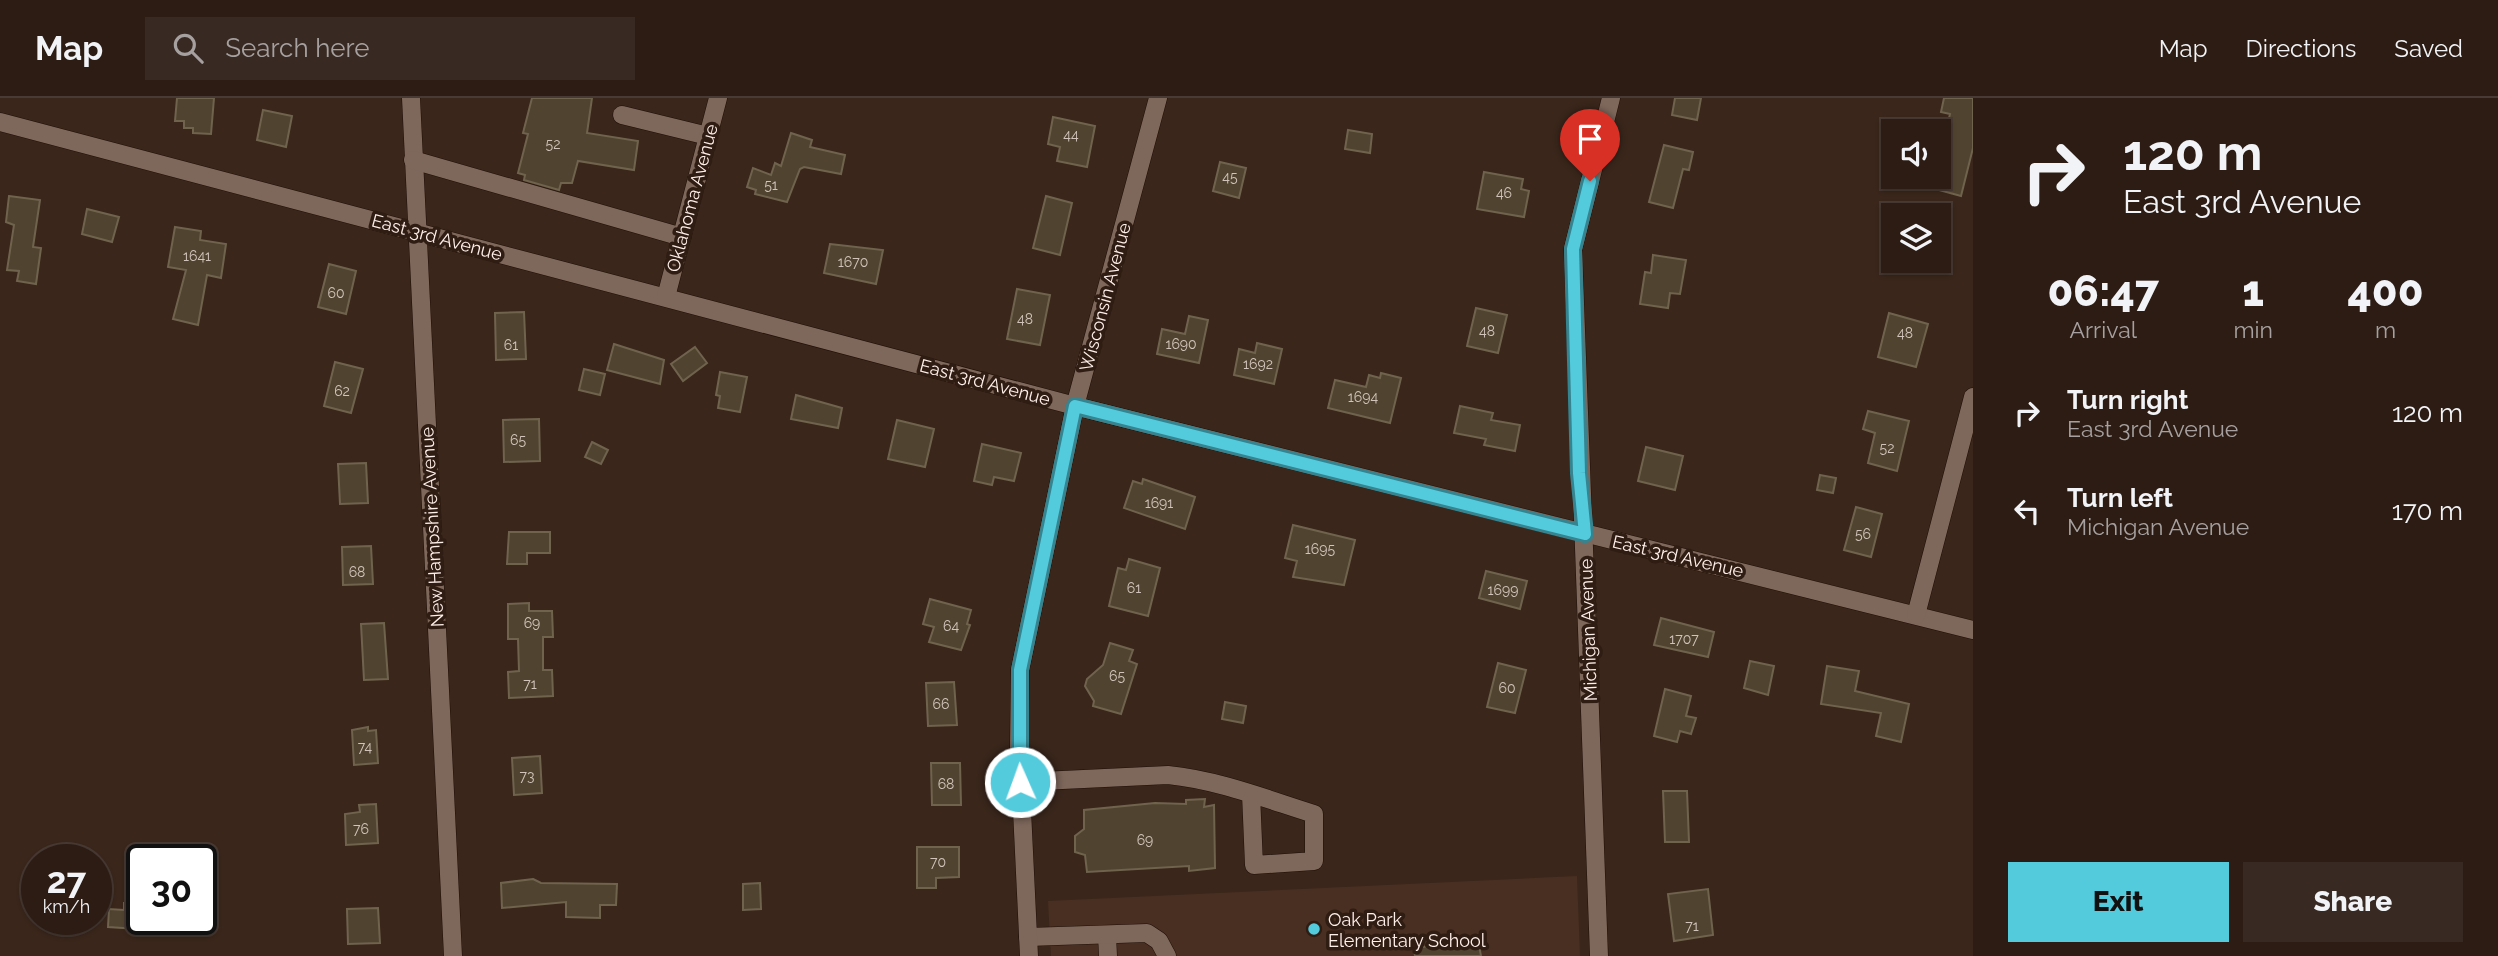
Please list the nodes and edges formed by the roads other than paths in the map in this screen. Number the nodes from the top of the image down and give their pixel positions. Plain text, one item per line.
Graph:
1 (411, 98) edge
2 (718, 98) edge
3 (1158, 98) edge
4 (1611, 98) edge
5 (622, 115) dead end
6 (0, 122) edge
7 (708, 136) junction
8 (413, 160) junction
9 (415, 231) junction
10 (682, 237) junction
11 (666, 297) junction
12 (1973, 397) edge
13 (1075, 406) junction
14 (1585, 534) junction
15 (1916, 615) junction
16 (1973, 630) edge
17 (1020, 782) junction
18 (1251, 794) junction
19 (1107, 935) junction
20 (1028, 937) junction
21 (453, 956) edge
22 (1029, 956) edge
23 (1108, 956) edge
24 (1167, 956) edge
25 (1599, 956) edge

1 - 8 street, New Hampshire Avenue
2 - 7 street, Oklahoma Avenue
3 - 13 street, Wisconsin Avenue
4 - 14 street, Michigan Avenue
5 - 7 street
6 - 9 street, East 3rd Avenue
7 - 10 street, Oklahoma Avenue
8 - 9 street, New Hampshire Avenue
8 - 10 street
9 - 11 street, East 3rd Avenue
9 - 21 street, New Hampshire Avenue
10 - 11 street, Oklahoma Avenue
11 - 13 street, East 3rd Avenue
12 - 15 street
13 - 14 street, East 3rd Avenue
13 - 17 street, Wisconsin Avenue
14 - 15 street, East 3rd Avenue
14 - 25 street, Michigan Avenue
15 - 16 street, East 3rd Avenue
17 - 18 street
17 - 20 street, Wisconsin Avenue
18 - 18 street
19 - 20 street
19 - 23 street
19 - 24 street
20 - 22 street, Wisconsin Avenue

